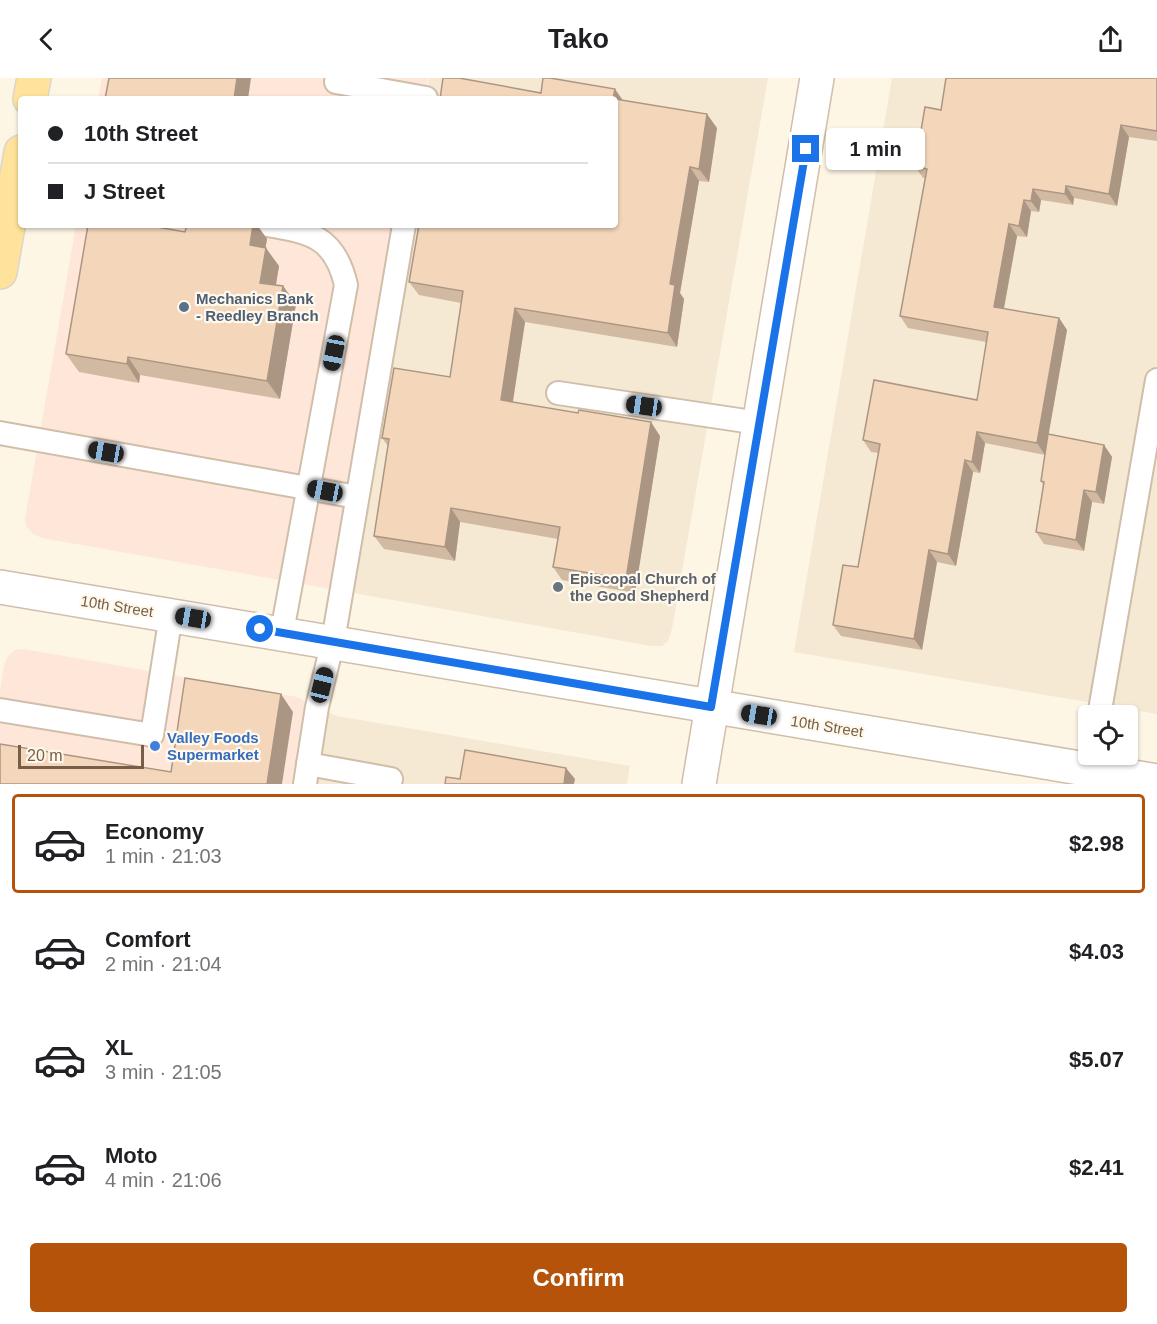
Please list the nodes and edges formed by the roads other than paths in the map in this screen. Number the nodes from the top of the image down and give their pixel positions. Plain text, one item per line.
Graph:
1 (34, 78) edge
2 (429, 78) edge
3 (813, 79) edge
4 (336, 82) dead end
5 (31, 96) edge
6 (409, 96) edge
7 (426, 96) edge
8 (18, 178) edge
9 (284, 228) edge
10 (403, 228) edge
11 (0, 272) edge
12 (1157, 380) edge
13 (558, 393) dead end
14 (759, 423) junction
15 (0, 433) edge
16 (309, 488) junction
17 (357, 498) junction
18 (0, 587) edge
19 (171, 615) junction
20 (282, 632) junction
21 (333, 641) junction
22 (1101, 705) edge
23 (711, 707) junction
24 (0, 710) edge
25 (1089, 770) edge
26 (306, 774) edge
27 (391, 779) dead end
28 (1157, 781) edge
29 (699, 784) edge

1 - 5 main road
2 - 7 lane
3 - 14 street
4 - 6 lane
8 - 11 main road
9 - 16 lane
10 - 17 lane
12 - 22 lane
13 - 14 lane
14 - 23 street
15 - 16 lane
16 - 17 lane
16 - 20 lane
17 - 21 lane
18 - 19 street, 10th Street
19 - 20 street, 10th Street
19 - 24 lane
20 - 21 street, 10th Street
21 - 23 street, 10th Street
21 - 26 lane
23 - 25 street, 10th Street
23 - 29 street
25 - 28 street, 10th Street
26 - 27 lane

